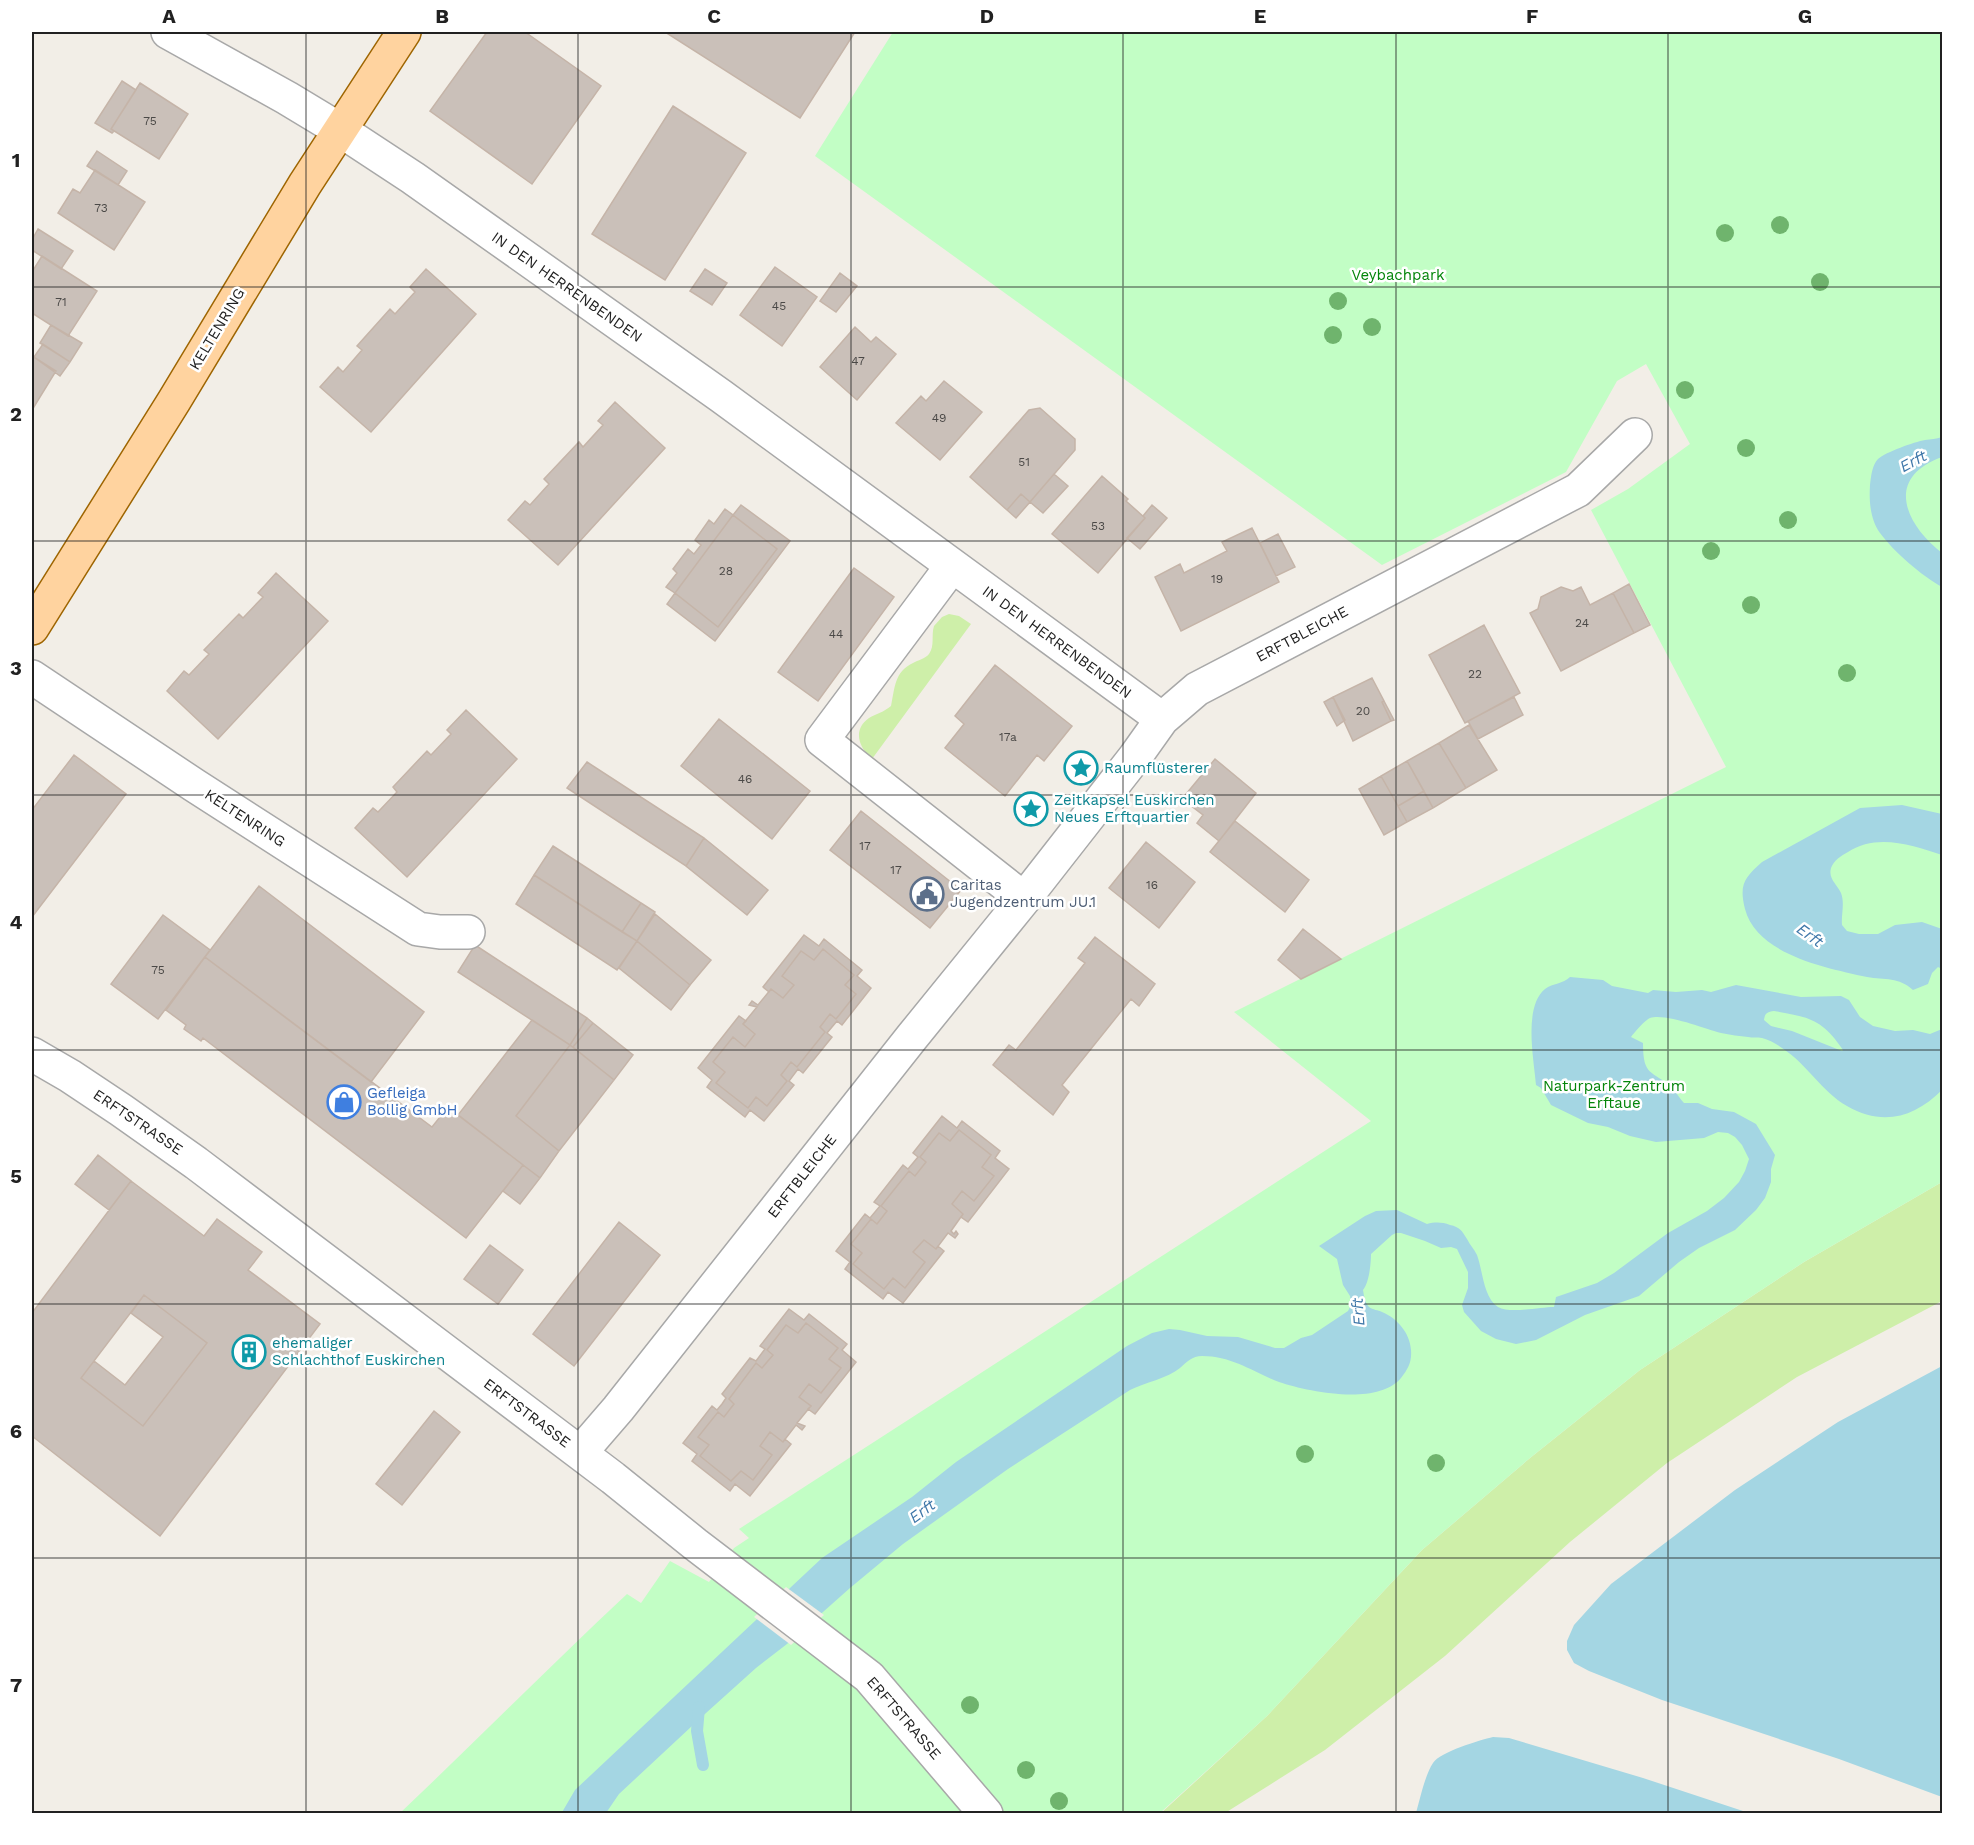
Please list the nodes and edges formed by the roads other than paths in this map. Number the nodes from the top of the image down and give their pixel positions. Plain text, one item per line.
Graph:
1 (168, 32) edge
2 (404, 32) edge
3 (340, 130) junction
4 (1635, 435) dead end
5 (952, 566) junction
6 (32, 628) edge
7 (32, 677) edge
8 (1162, 719) junction
9 (1024, 899) junction
10 (468, 932) dead end
11 (32, 1054) edge
12 (580, 1453) junction
13 (986, 1814) edge

1 - 3 street, IN DEN HERRENBENDEN
2 - 3 main road, KELTENRING
3 - 5 street, IN DEN HERRENBENDEN
3 - 6 main road, KELTENRING
4 - 8 street, ERFTBLEICHE
5 - 8 street, IN DEN HERRENBENDEN
5 - 9 street
7 - 10 street, KELTENRING
8 - 9 street, ERFTBLEICHE
9 - 12 street, ERFTBLEICHE
11 - 12 street, ERFTSTRASSE
12 - 13 street, ERFTSTRASSE

